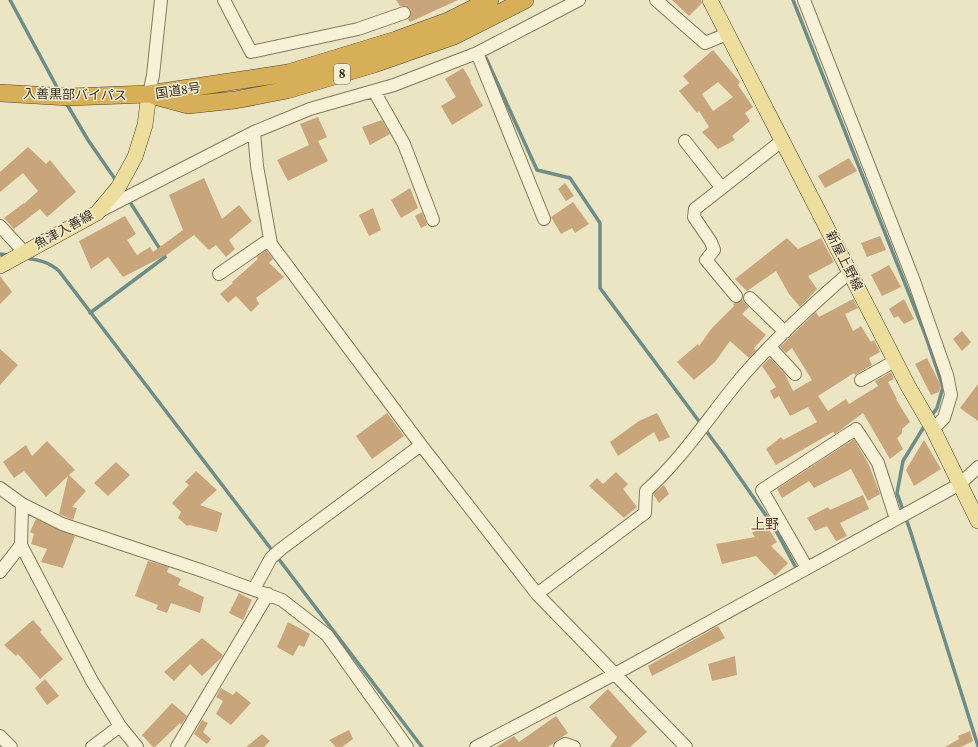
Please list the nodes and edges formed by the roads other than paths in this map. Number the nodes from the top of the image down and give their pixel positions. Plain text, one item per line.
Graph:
1 (161, 0) edge
2 (224, 0) edge
3 (490, 0) edge
4 (525, 0) edge
5 (579, 0) edge
6 (656, 0) edge
7 (710, 0) edge
8 (804, 0) edge
9 (404, 13) dead end
10 (727, 34) junction
11 (477, 53) junction
12 (374, 91) junction
13 (0, 92) edge
14 (149, 94) junction
15 (254, 132) junction
16 (784, 140) junction
17 (685, 141) dead end
18 (721, 187) junction
19 (97, 213) junction
20 (544, 219) dead end
21 (433, 220) dead end
22 (0, 226) edge
23 (270, 239) junction
24 (24, 252) junction
25 (0, 266) edge
26 (850, 272) junction
27 (219, 274) dead end
28 (736, 296) dead end
29 (750, 298) dead end
30 (785, 332) junction
31 (770, 347) junction
32 (895, 361) junction
33 (795, 374) dead end
34 (861, 380) dead end
35 (933, 429) junction
36 (421, 445) junction
37 (978, 467) edge
38 (960, 484) junction
39 (0, 488) edge
40 (22, 504) junction
41 (896, 519) junction
42 (978, 521) edge
43 (21, 545) junction
44 (807, 568) junction
45 (0, 572) edge
46 (254, 589) junction
47 (268, 594) junction
48 (537, 594) junction
49 (615, 674) junction
50 (120, 726) junction
51 (0, 736) edge
52 (480, 746) edge
53 (11, 747) edge
54 (92, 747) edge
55 (137, 747) edge
56 (177, 747) edge
57 (407, 747) edge
58 (560, 747) edge
59 (574, 747) edge
60 (686, 747) edge

1 - 14 street
2 - 9 street
3 - 14 highway, 国道8号 / 8
4 - 14 highway, 国道8号 / 8
5 - 11 street
6 - 10 street
7 - 10 main road, 新屋上野線
8 - 35 street
10 - 16 main road, 新屋上野線
11 - 12 street
11 - 20 street
12 - 15 street
12 - 21 street
13 - 14 highway, 入善黒部バイパス / 8
14 - 19 main road, 魚津入善線
15 - 19 street
15 - 23 street
16 - 18 street
16 - 26 main road, 新屋上野線
17 - 18 street
18 - 28 street
19 - 24 main road, 魚津入善線
22 - 24 street
23 - 27 street
23 - 36 street
24 - 25 main road, 魚津入善線
26 - 30 street
26 - 32 main road, 新屋上野線
29 - 30 street
30 - 31 street
31 - 33 street
31 - 48 street
32 - 34 street
32 - 35 main road, 新屋上野線
35 - 38 main road, 新屋上野線
36 - 46 street
36 - 48 street
37 - 38 street
38 - 41 street
38 - 42 main road, 新屋上野線
39 - 40 street
40 - 43 street
40 - 46 street
41 - 44 street
41 - 44 street
43 - 45 street
43 - 50 street
44 - 49 street
46 - 47 street
47 - 56 street
47 - 57 street
48 - 49 street
49 - 52 street
49 - 60 street
50 - 54 street
50 - 55 street
51 - 53 street
58 - 59 street

